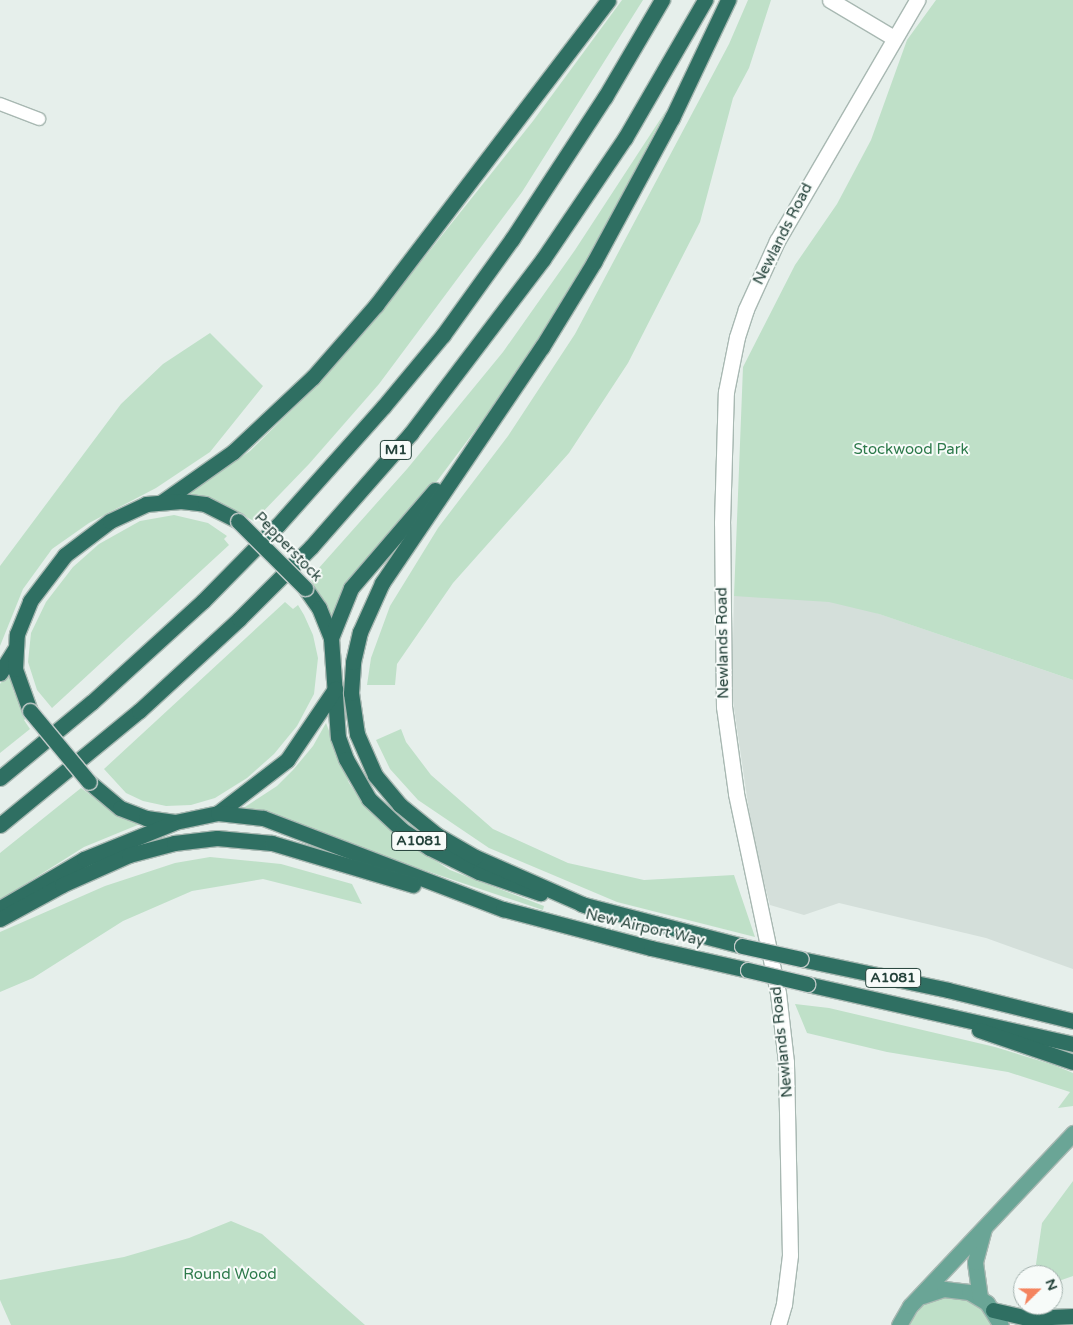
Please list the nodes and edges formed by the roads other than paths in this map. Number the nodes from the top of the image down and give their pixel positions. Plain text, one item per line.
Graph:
1 (608, 0) edge
2 (662, 0) edge
3 (705, 0) edge
4 (728, 0) edge
5 (830, 0) edge
6 (917, 0) edge
7 (894, 38) junction
8 (0, 104) edge
9 (39, 119) dead end
10 (474, 446) junction
11 (162, 502) junction
12 (331, 638) junction
13 (15, 647) junction
14 (0, 672) edge
15 (335, 689) junction
16 (0, 778) edge
17 (218, 813) junction
18 (175, 822) junction
19 (0, 825) edge
20 (463, 896) junction
21 (589, 906) junction
22 (0, 909) edge
23 (0, 918) edge
24 (916, 1008) junction
25 (1073, 1021) edge
26 (1073, 1044) edge
27 (1073, 1062) edge
28 (1073, 1133) edge
29 (985, 1227) junction
30 (920, 1297) junction
31 (980, 1298) junction
32 (993, 1310) junction
33 (1073, 1316) edge
34 (778, 1325) edge
35 (899, 1325) edge
36 (1001, 1325) edge

1 - 11 highway
2 - 16 highway, M1
3 - 19 highway, M1
4 - 10 highway
5 - 7 street
6 - 7 street, Newlands Road
7 - 34 street, Newlands Road
8 - 9 street
10 - 12 highway
10 - 21 highway
11 - 12 highway, Pepperstock, bridge
11 - 13 highway, Pepperstock
12 - 15 highway, Pepperstock
13 - 14 highway
13 - 18 highway, Pepperstock, bridge
15 - 17 highway, Pepperstock
15 - 21 highway, New Airport Way / A1081
17 - 18 highway, Pepperstock
17 - 20 highway, New Airport Way / A1081
18 - 22 highway
20 - 23 highway
20 - 24 highway, New Airport Way / A1081, bridge
21 - 25 highway, New Airport Way / A1081, bridge
24 - 26 highway, New Airport Way / A1081
24 - 27 highway, A1081
28 - 29 main road
29 - 30 main road
29 - 31 main road
30 - 31 main road
30 - 35 main road
31 - 32 main road
32 - 33 highway
32 - 36 main road

